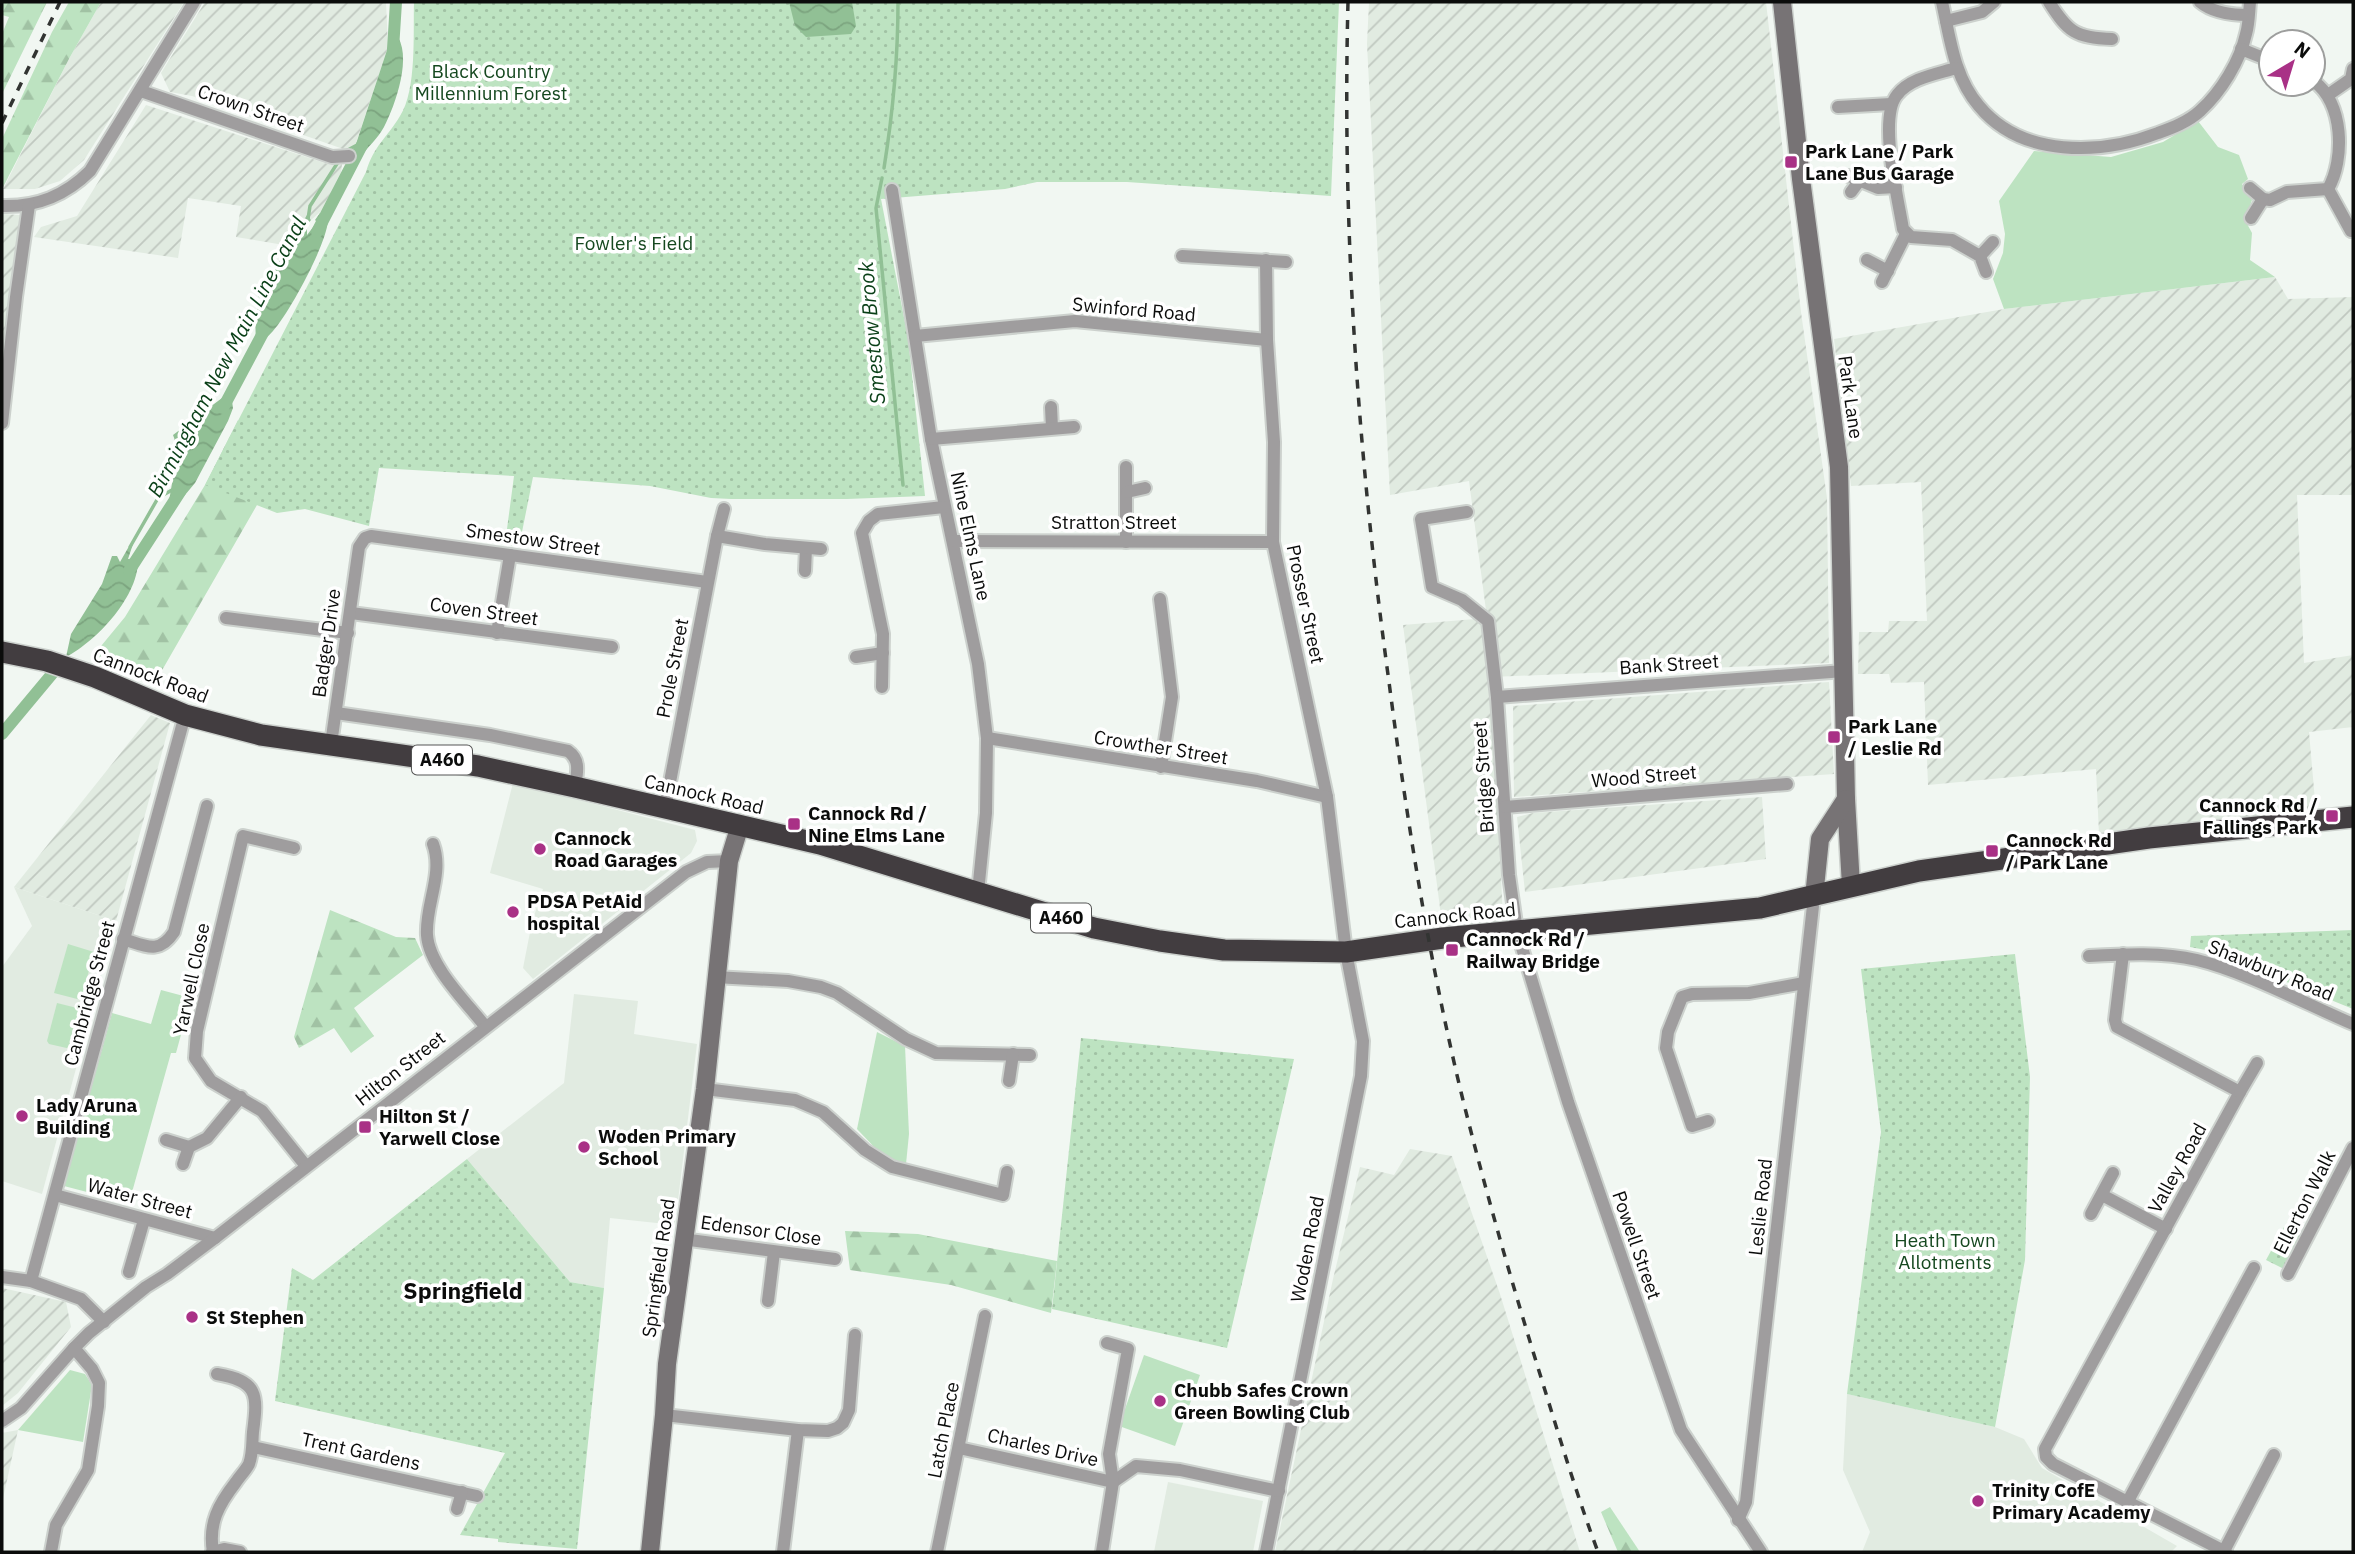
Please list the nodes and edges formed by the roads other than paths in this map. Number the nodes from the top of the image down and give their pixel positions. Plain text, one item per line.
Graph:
1 (194, 2) edge
2 (1782, 2) edge
3 (1942, 2) edge
4 (1994, 2) edge
5 (2049, 2) edge
6 (2200, 2) edge
7 (2249, 8) edge
8 (1946, 21) junction
9 (2112, 39) dead end
10 (2241, 49) junction
11 (2257, 55) edge
12 (1956, 68) junction
13 (2353, 69) edge
14 (141, 91) junction
15 (2328, 95) joint
16 (1891, 104) junction
17 (1838, 107) dead end
18 (349, 156) dead end
19 (1896, 187) junction
20 (2250, 188) dead end
21 (2328, 189) junction
22 (892, 190) dead end
23 (1852, 192) dead end
24 (2263, 199) junction
25 (29, 205) junction
26 (2, 206) edge
27 (2251, 218) dead end
28 (2351, 231) dead end
29 (1906, 234) junction
30 (1993, 242) dead end
31 (1182, 256) dead end
32 (1980, 256) junction
33 (1266, 260) junction
34 (1867, 260) dead end
35 (1286, 262) dead end
36 (1986, 272) dead end
37 (915, 337) junction
38 (1267, 340) junction
39 (1051, 407) dead end
40 (2, 423) edge
41 (1074, 427) dead end
42 (1052, 428) junction
43 (931, 439) junction
44 (1126, 467) dead end
45 (1145, 488) dead end
46 (1127, 492) junction
47 (944, 507) junction
48 (724, 509) dead end
49 (1467, 512) dead end
50 (717, 536) junction
51 (954, 541) junction
52 (1126, 542) junction
53 (1273, 542) junction
54 (359, 547) joint
55 (806, 548) junction
56 (821, 549) dead end
57 (510, 555) junction
58 (805, 570) dead end
59 (708, 583) junction
60 (1160, 599) dead end
61 (351, 613) junction
62 (226, 618) dead end
63 (497, 632) junction
64 (348, 633) junction
65 (612, 647) dead end
66 (2, 653) edge
67 (883, 653) junction
68 (856, 657) dead end
69 (1844, 671) junction
70 (882, 687) dead end
71 (1497, 696) junction
72 (336, 713) junction
73 (185, 715) junction
74 (987, 738) junction
75 (331, 744) junction
76 (1161, 767) junction
77 (1787, 784) dead end
78 (575, 787) junction
79 (1327, 797) junction
80 (1846, 799) junction
81 (207, 806) dead end
82 (1505, 807) junction
83 (665, 808) junction
84 (2353, 817) edge
85 (740, 825) junction
86 (433, 845) dead end
87 (294, 848) dead end
88 (729, 861) junction
89 (1851, 886) junction
90 (978, 892) junction
91 (1814, 897) junction
92 (1517, 930) junction
93 (123, 939) junction
94 (1346, 951) junction
95 (2123, 954) junction
96 (2089, 956) dead end
97 (715, 977) junction
98 (1804, 983) junction
99 (2353, 1024) edge
100 (485, 1026) junction
101 (1013, 1054) junction
102 (1030, 1055) dead end
103 (2257, 1063) dead end
104 (1009, 1081) dead end
105 (705, 1089) junction
106 (2240, 1092) junction
107 (241, 1097) junction
108 (1708, 1122) dead end
109 (166, 1140) dead end
110 (190, 1147) junction
111 (2353, 1148) edge
112 (183, 1164) dead end
113 (306, 1166) junction
114 (1007, 1172) dead end
115 (2113, 1173) dead end
116 (55, 1195) junction
117 (2102, 1195) junction
118 (2091, 1214) dead end
119 (144, 1220) junction
120 (2166, 1229) junction
121 (215, 1238) junction
122 (682, 1239) junction
123 (774, 1252) junction
124 (835, 1259) dead end
125 (2254, 1268) dead end
126 (130, 1272) dead end
127 (2288, 1274) dead end
128 (2, 1277) edge
129 (31, 1281) junction
130 (768, 1301) dead end
131 (985, 1316) dead end
132 (104, 1322) junction
133 (855, 1335) dead end
134 (1107, 1343) dead end
135 (74, 1348) junction
136 (216, 1374) dead end
137 (664, 1415) junction
138 (2, 1421) edge
139 (798, 1430) junction
140 (253, 1447) junction
141 (959, 1448) junction
142 (2274, 1455) dead end
143 (1112, 1482) junction
144 (1279, 1491) junction
145 (462, 1492) junction
146 (477, 1496) dead end
147 (2128, 1501) junction
148 (457, 1509) dead end
149 (1738, 1520) junction
150 (51, 1552) edge
151 (212, 1552) edge
152 (240, 1552) edge
153 (650, 1552) edge
154 (783, 1552) edge
155 (937, 1552) edge
156 (1102, 1552) edge
157 (1266, 1552) edge
158 (1761, 1552) edge
159 (2225, 1552) edge

1 - 14 street
2 - 69 street, Park Lane
3 - 8 street
4 - 8 street
5 - 9 street
6 - 7 street
7 - 10 street
8 - 12 street
10 - 11 street
10 - 12 street
12 - 16 street
13 - 15 street
14 - 18 street, Crown Street
14 - 25 street
15 - 21 street
16 - 17 street
16 - 19 street
19 - 23 street
19 - 29 street
20 - 24 street
21 - 24 street
21 - 28 street
22 - 37 street, Nine Elms Lane
24 - 27 street
25 - 26 street
25 - 40 street
29 - 32 street
29 - 34 street
30 - 32 street
31 - 33 street
32 - 36 street
33 - 35 street
33 - 38 street, Prosser Street
37 - 38 street, Swinford Road
37 - 43 street, Nine Elms Lane
38 - 53 street, Prosser Street
39 - 42 street
41 - 42 street
42 - 43 street
43 - 47 street, Nine Elms Lane
44 - 46 street
45 - 46 street
46 - 52 street
47 - 51 street, Nine Elms Lane
47 - 67 street
48 - 50 street, Prole Street
49 - 71 street, Bridge Street
50 - 55 street
50 - 59 street, Prole Street
51 - 52 street, Stratton Street
51 - 74 street, Nine Elms Lane
52 - 53 street, Stratton Street
53 - 79 street, Prosser Street
54 - 57 street, Smestow Street
54 - 61 street, Badger Drive
55 - 56 street
55 - 58 street
57 - 59 street, Smestow Street
57 - 63 street
59 - 83 street, Prole Street
60 - 76 street
61 - 63 street, Coven Street
61 - 64 street, Badger Drive
62 - 64 street
63 - 65 street, Coven Street
64 - 72 street, Badger Drive
66 - 73 highway, Cannock Road / A460
67 - 68 street
67 - 70 street
69 - 71 street, Bank Street
69 - 80 street, Park Lane
71 - 82 street, Bridge Street
72 - 75 street, Badger Drive
72 - 78 street
73 - 75 highway, Cannock Road / A460
73 - 93 street, Cambridge Street
74 - 76 street, Crowther Street
74 - 90 street, Nine Elms Lane
75 - 78 highway, Cannock Road / A460
76 - 79 street, Crowther Street
77 - 82 street, Wood Street
78 - 83 highway, Cannock Road / A460
79 - 94 street, Prosser Street
80 - 89 street, Park Lane
80 - 91 street
81 - 93 street
82 - 92 street, Bridge Street
83 - 85 highway, Cannock Road / A460
84 - 89 highway, Cannock Road / A460
85 - 88 street, Springfield Road
85 - 90 highway, Cannock Road / A460
86 - 100 street
87 - 107 street, Yarwell Close
88 - 97 street, Springfield Road
88 - 100 street, Hilton Street
89 - 91 highway, Cannock Road / A460
90 - 94 highway, Cannock Road / A460
91 - 92 highway, Cannock Road / A460
91 - 98 street, Leslie Road
92 - 94 highway, Cannock Road / A460
92 - 149 street, Powell Street
93 - 116 street, Cambridge Street
94 - 144 street, Woden Road
95 - 96 street, Shawbury Road
95 - 99 street, Shawbury Road
95 - 106 street
97 - 101 street
97 - 105 street, Springfield Road
98 - 108 street
98 - 149 street, Leslie Road
100 - 113 street, Hilton Street
101 - 102 street
101 - 104 street
103 - 106 street, Valley Road
105 - 114 street
105 - 122 street, Springfield Road
106 - 120 street, Valley Road
107 - 110 street
107 - 113 street, Yarwell Close
109 - 110 street
110 - 112 street
111 - 127 street, Ellerton Walk
113 - 121 street, Hilton Street
115 - 117 street
116 - 119 street, Water Street
116 - 129 street, Cambridge Street
117 - 118 street
117 - 120 street
119 - 121 street, Water Street
119 - 126 street
120 - 147 street, Valley Road
121 - 132 street, Hilton Street
122 - 123 street, Edensor Close
122 - 137 street, Springfield Road
123 - 124 street, Edensor Close
123 - 130 street
125 - 147 street
128 - 129 street
129 - 132 street
131 - 141 street, Latch Place
132 - 135 street, Hilton Street
133 - 139 street
134 - 143 street
135 - 138 street, Hilton Street
135 - 150 street
136 - 140 street
137 - 139 street
137 - 153 street, Springfield Road
139 - 154 street
140 - 145 street, Trent Gardens
140 - 151 street
141 - 143 street, Charles Drive
141 - 155 street, Latch Place
142 - 159 street
143 - 144 street, Charles Drive
143 - 156 street
144 - 157 street, Woden Road
145 - 146 street, Trent Gardens
145 - 148 street
147 - 159 street
149 - 158 street, Powell Street
151 - 152 street

